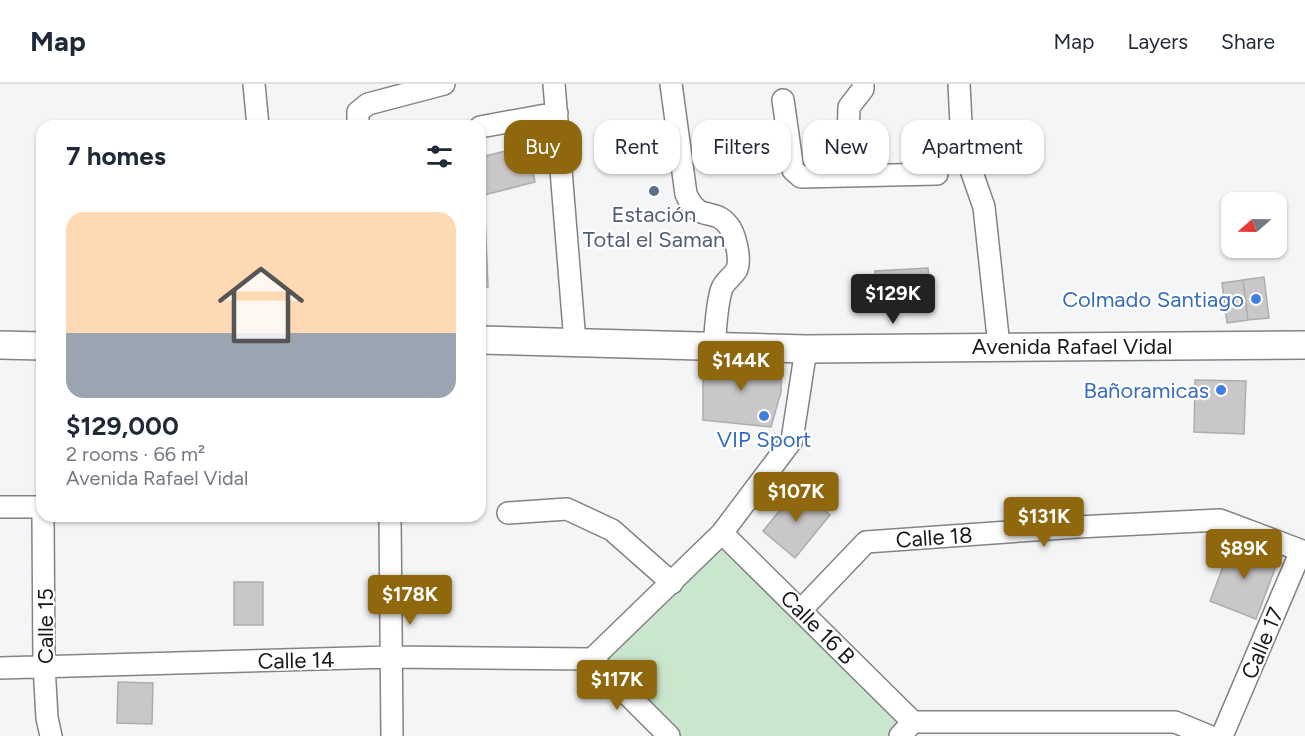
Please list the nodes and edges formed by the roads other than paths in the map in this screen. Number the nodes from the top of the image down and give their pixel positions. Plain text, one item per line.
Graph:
1 (254, 84) edge
2 (444, 84) edge
3 (554, 84) edge
4 (671, 84) edge
5 (863, 84) edge
6 (959, 84) edge
7 (783, 100) dead end
8 (557, 113) junction
9 (257, 120) edge
10 (358, 120) edge
11 (486, 126) edge
12 (937, 174) dead end
13 (847, 176) junction
14 (486, 340) edge
15 (575, 342) junction
16 (0, 345) edge
17 (36, 346) edge
18 (714, 346) junction
19 (999, 346) junction
20 (1300, 347) edge
21 (806, 349) junction
22 (0, 507) edge
23 (36, 507) edge
24 (508, 513) dead end
25 (44, 522) edge
26 (390, 522) edge
27 (722, 533) junction
28 (1303, 551) edge
29 (672, 583) junction
30 (801, 610) junction
31 (390, 657) junction
32 (592, 659) junction
33 (44, 665) junction
34 (0, 669) edge
35 (907, 729) edge
36 (51, 736) edge
37 (392, 736) edge
38 (669, 736) edge
39 (1209, 736) edge
40 (1222, 736) edge

1 - 9 street
2 - 10 street
3 - 8 street
4 - 18 street
5 - 13 street
6 - 19 street
7 - 13 street
8 - 11 street
8 - 15 street
12 - 13 street
14 - 15 main road, Avenida Rafael Vidal
15 - 18 main road, Avenida Rafael Vidal
16 - 17 main road
18 - 21 main road, Avenida Rafael Vidal
19 - 20 main road, Avenida Rafael Vidal
19 - 21 main road, Avenida Rafael Vidal
21 - 27 street
22 - 23 street
24 - 29 street
25 - 33 street, Calle 15
26 - 31 street
27 - 29 street
27 - 30 street, Calle 16 B
28 - 30 street, Calle 18
28 - 40 street, Calle 17
29 - 32 street
30 - 35 street, Calle 16 B
31 - 32 street, Calle 14
31 - 33 street, Calle 14
31 - 37 street
32 - 38 street
33 - 34 street, Calle 14
33 - 36 street, Calle 15
35 - 39 street

